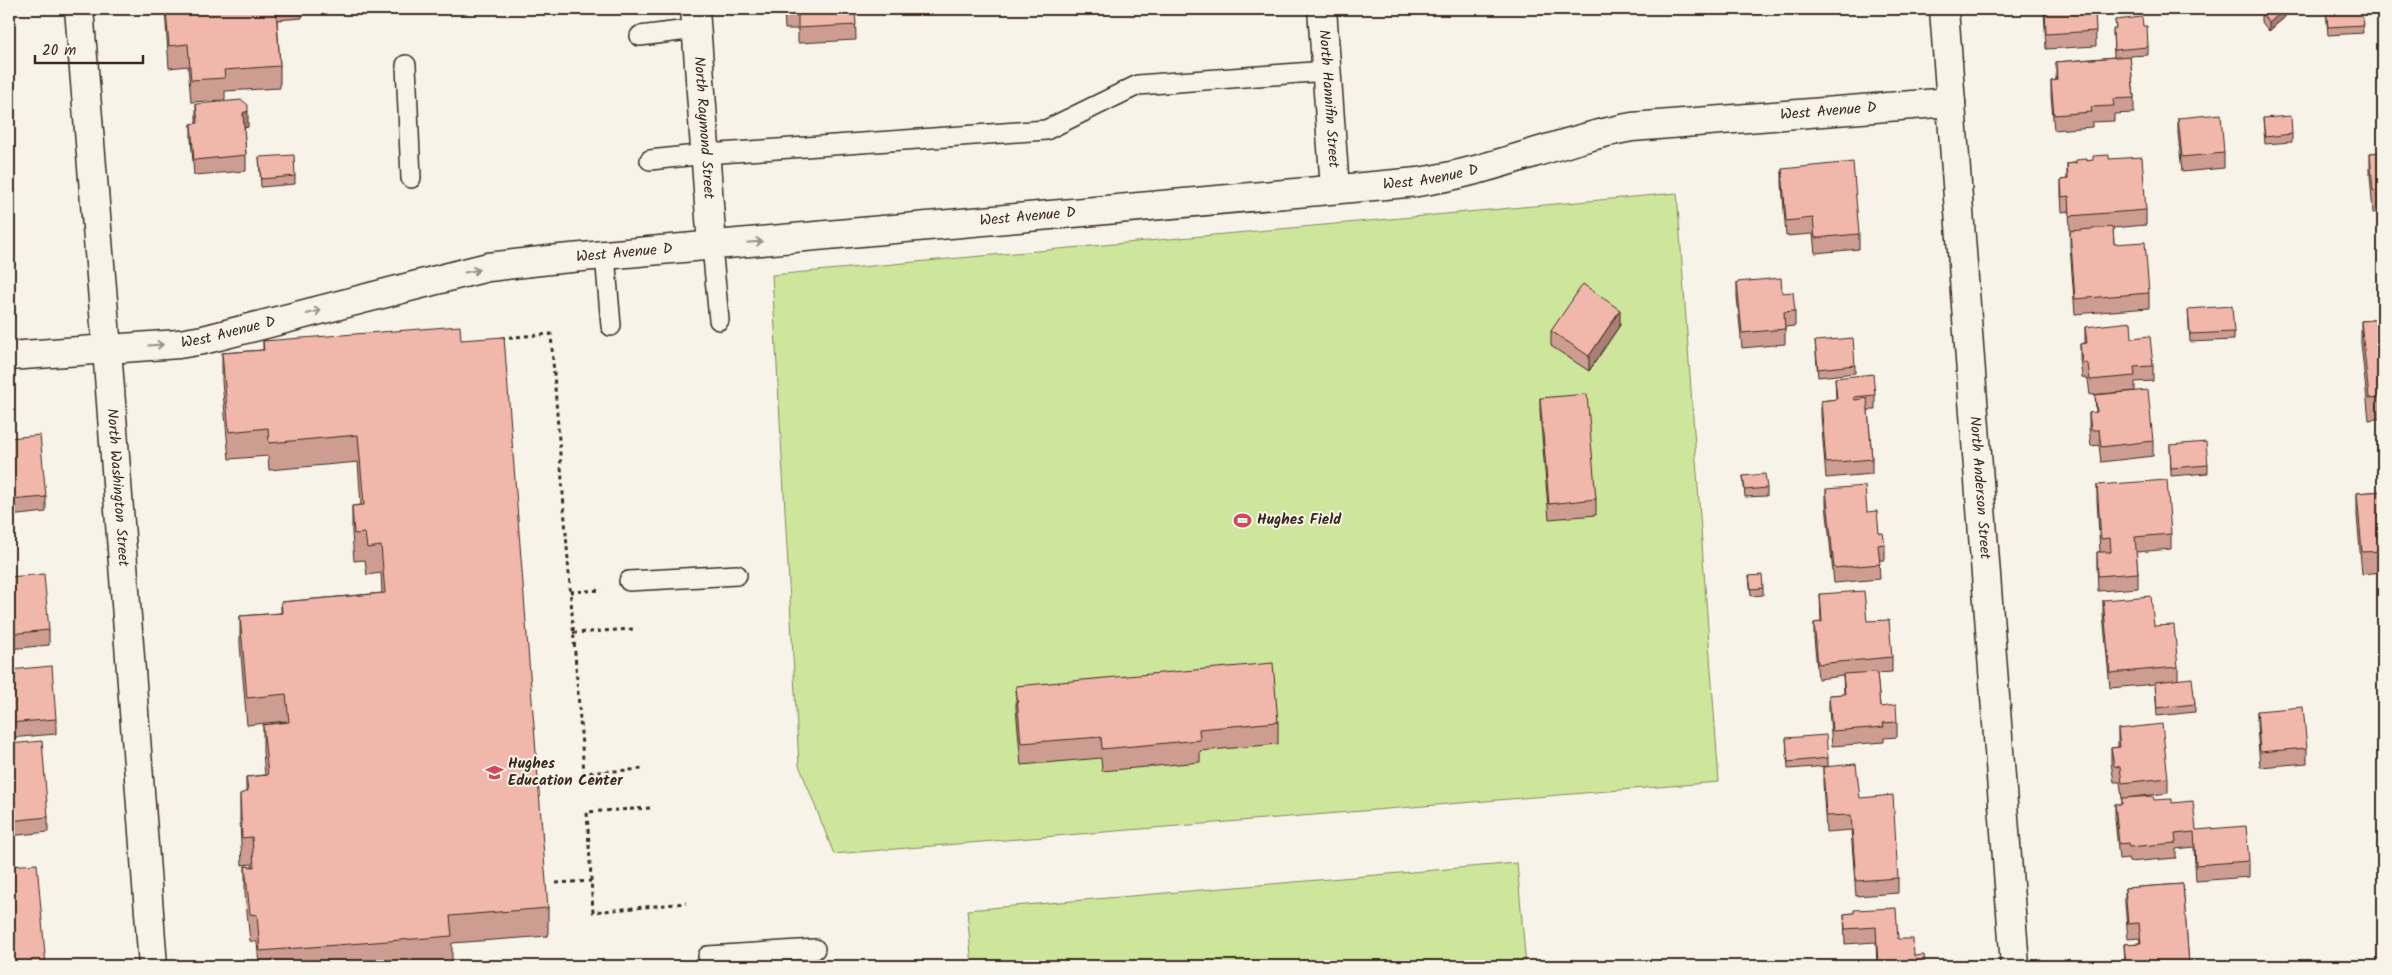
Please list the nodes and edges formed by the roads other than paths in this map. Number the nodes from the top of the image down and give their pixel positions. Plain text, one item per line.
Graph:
1 (79, 9) edge
2 (1322, 9) edge
3 (1944, 9) edge
4 (696, 19) edge
5 (640, 36) dead end
6 (406, 65) dead end
7 (1326, 71) junction
8 (1951, 102) junction
9 (706, 154) junction
10 (650, 160) dead end
11 (411, 178) dead end
12 (1335, 189) junction
13 (712, 246) junction
14 (606, 255) junction
15 (718, 320) dead end
16 (611, 326) dead end
17 (107, 349) junction
18 (9, 356) edge
19 (737, 575) dead end
20 (630, 581) dead end
21 (815, 949) dead end
22 (708, 956) dead end
23 (153, 966) edge
24 (2015, 966) edge

1 - 17 street, North Washington Street
2 - 7 street, North Hannifin Street
3 - 8 street, North Anderson Street
4 - 5 lane
4 - 9 street, North Raymond Street
6 - 11 lane
7 - 9 lane
7 - 12 street, North Hannifin Street
8 - 12 street, West Avenue D
8 - 24 street, North Anderson Street
9 - 10 lane
9 - 13 street, North Raymond Street
13 -> 12 street, West Avenue D
13 - 14 street, West Avenue D
13 - 15 lane
14 - 16 lane
17 -> 14 street, West Avenue D
17 - 18 street, West Avenue D
17 - 23 street, North Washington Street
19 - 20 lane
21 - 22 lane

